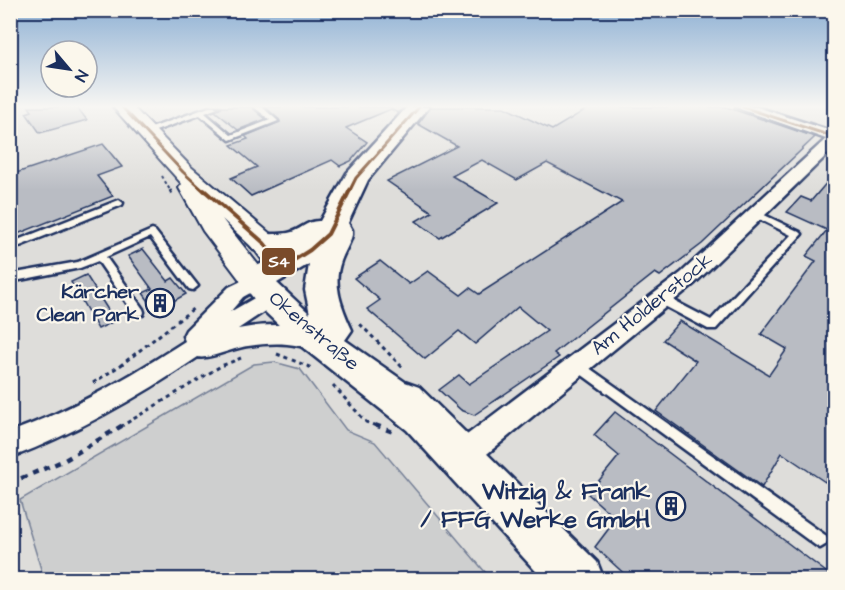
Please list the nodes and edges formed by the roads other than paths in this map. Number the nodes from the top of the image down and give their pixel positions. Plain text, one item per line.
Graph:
1 (146, 135) edge
2 (226, 135) edge
3 (239, 135) edge
4 (395, 135) edge
5 (834, 139) edge
6 (183, 172) junction
7 (119, 203) dead end
8 (756, 214) junction
9 (339, 216) junction
10 (10, 248) edge
11 (100, 256) junction
12 (322, 267) junction
13 (273, 274) junction
14 (10, 278) edge
15 (193, 286) dead end
16 (661, 299) junction
17 (139, 312) dead end
18 (324, 347) junction
19 (166, 364) junction
20 (578, 364) junction
21 (10, 445) edge
22 (461, 457) junction
23 (820, 540) dead end
24 (579, 579) edge

1 - 6 main road, Okenstraße
2 - 3 lane
4 - 9 main road
5 - 8 street, Am Holderstock
6 - 13 main road, Okenstraße
6 - 13 main road, Okenstraße
7 - 10 lane
8 - 16 street, Am Holderstock
8 - 16 lane
9 - 12 main road
9 - 13 main road
11 - 14 lane
11 - 15 lane
11 - 17 lane
12 - 13 main road
12 - 18 main road
13 - 18 main road, Okenstraße
13 - 19 street
16 - 20 street, Am Holderstock
18 - 19 street
18 - 22 main road, Okenstraße
19 - 21 street
20 - 22 street, Am Holderstock
20 - 23 lane
22 - 24 main road, Okenstraße

